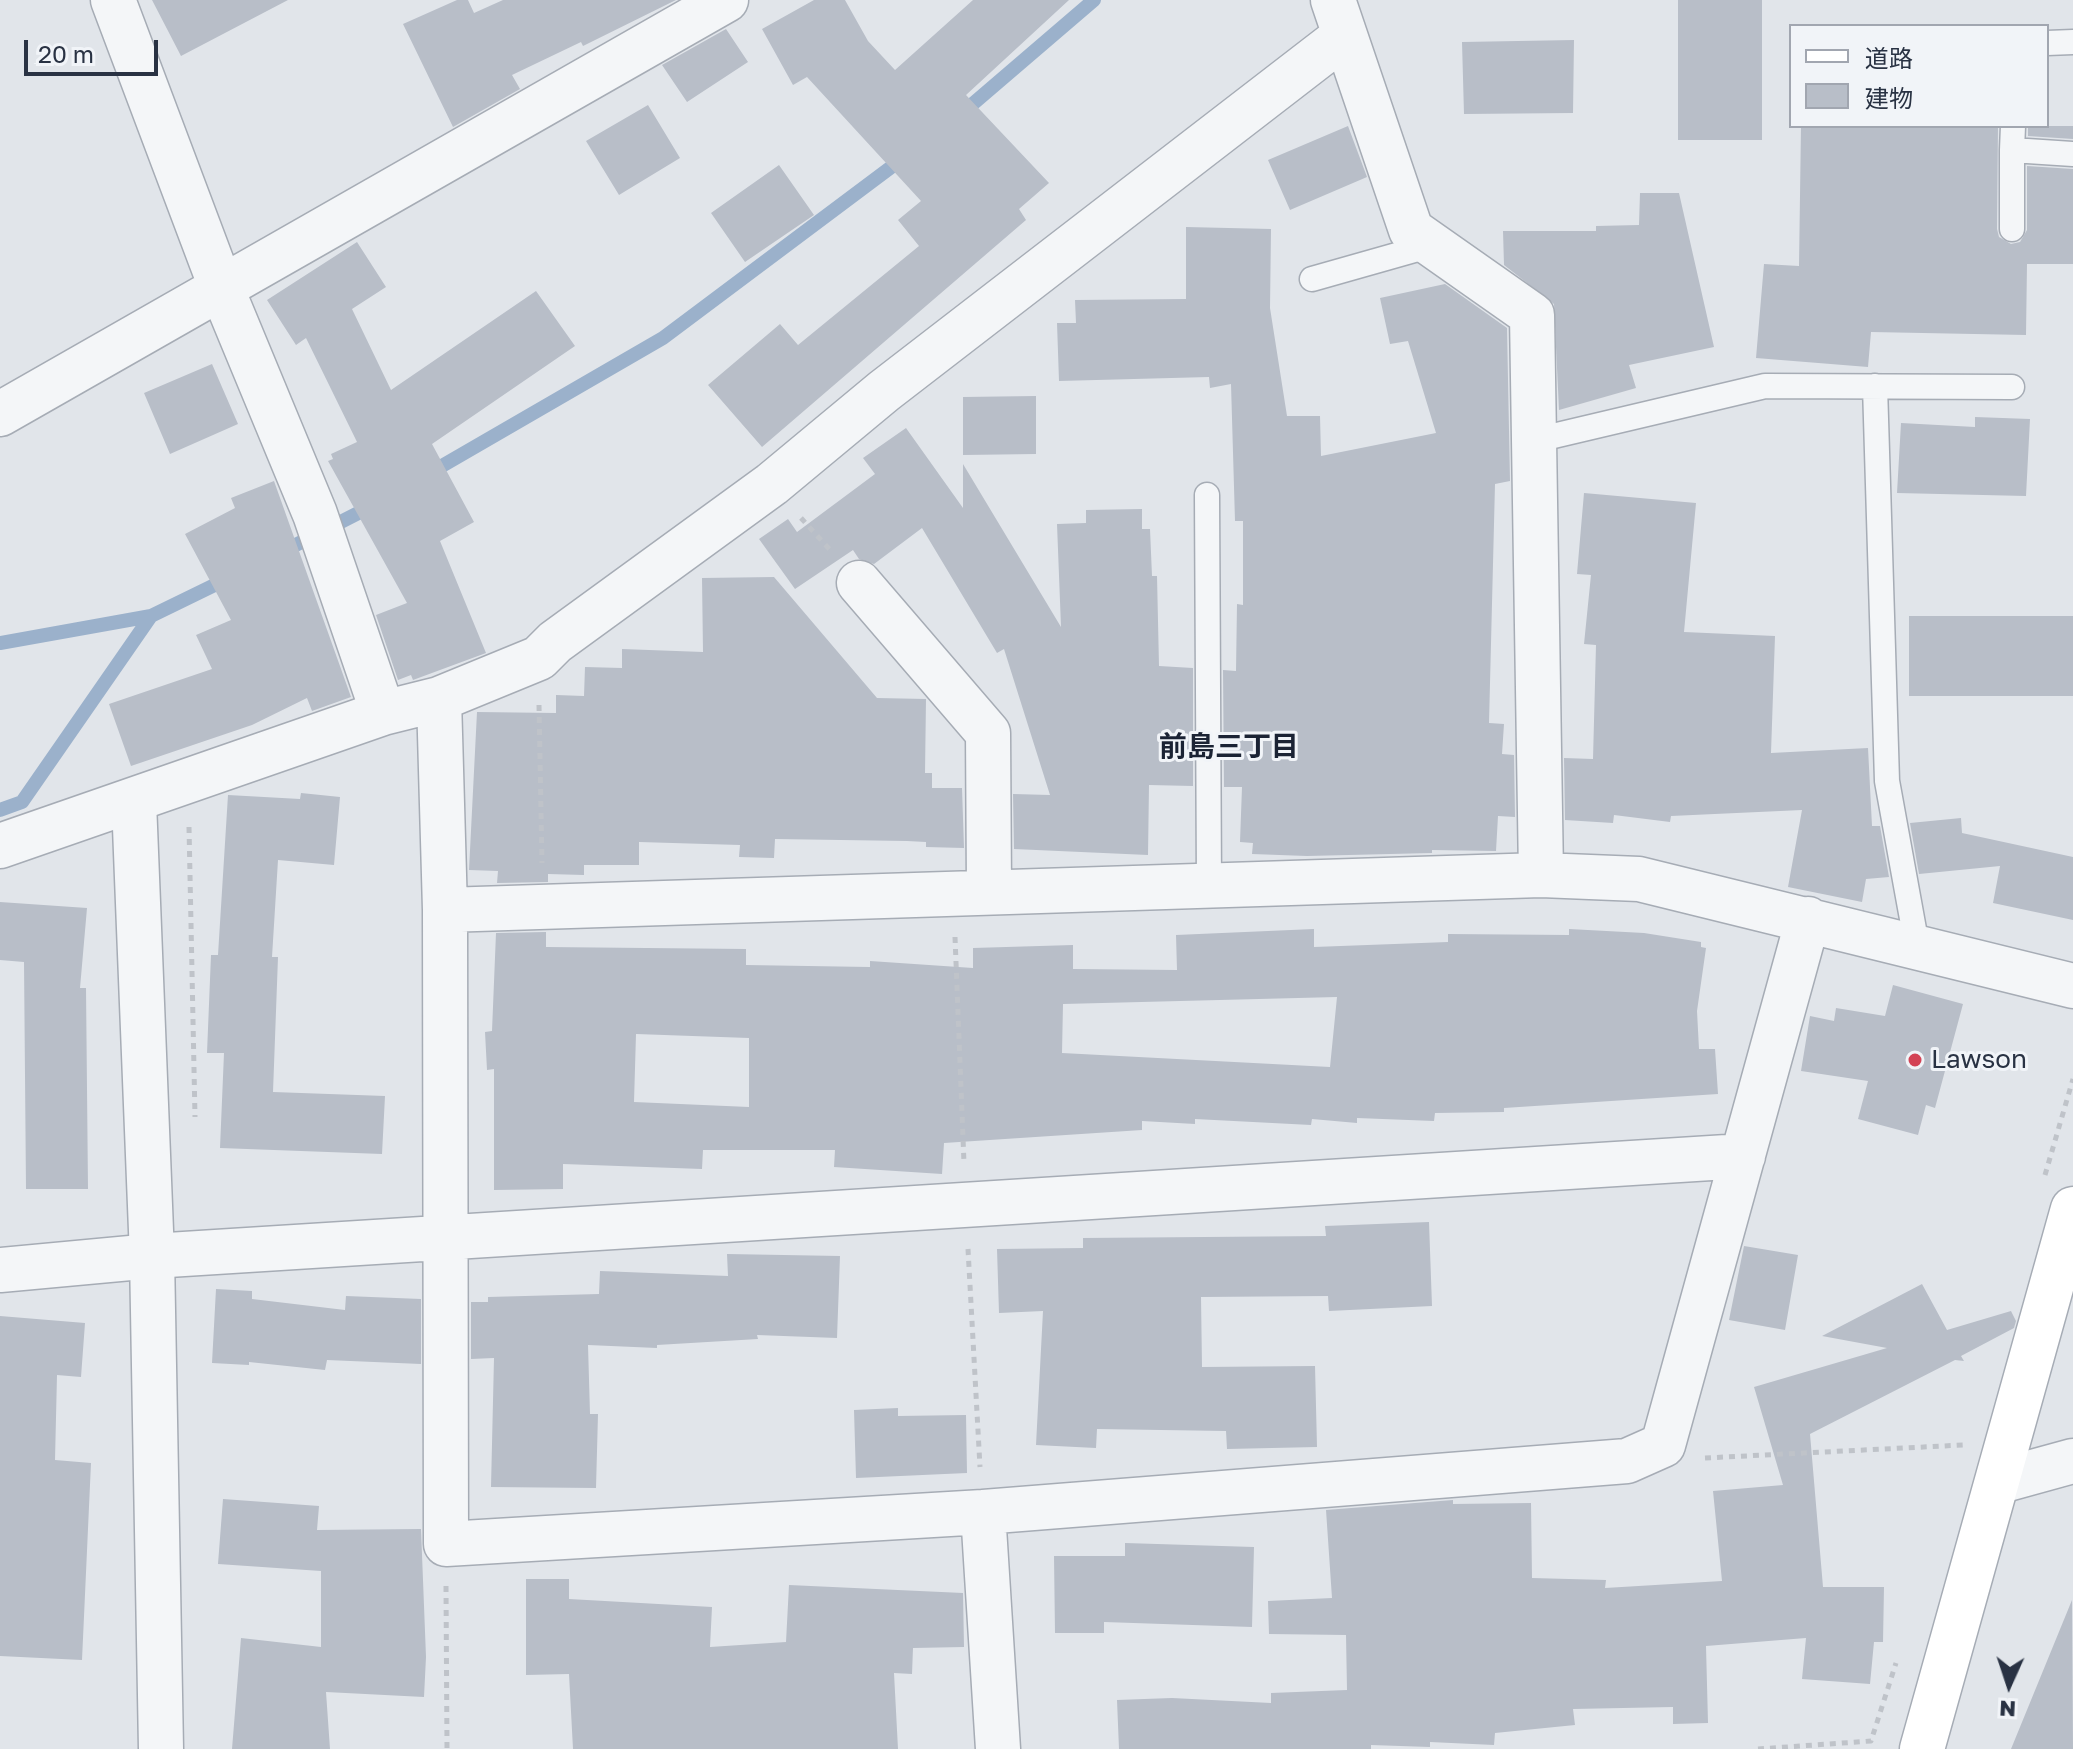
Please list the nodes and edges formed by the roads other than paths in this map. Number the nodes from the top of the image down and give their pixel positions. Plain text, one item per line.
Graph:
1 (113, 0) edge
2 (726, 0) edge
3 (1338, 18) edge
4 (2073, 42) edge
5 (2049, 43) edge
6 (2012, 138) edge
7 (2073, 154) edge
8 (2012, 229) dead end
9 (1432, 245) junction
10 (1312, 279) dead end
11 (221, 287) junction
12 (1875, 386) junction
13 (2012, 387) dead end
14 (0, 414) edge
15 (1532, 441) junction
16 (1207, 495) dead end
17 (859, 583) road end
18 (439, 699) junction
19 (383, 713) junction
20 (134, 802) junction
21 (0, 846) edge
22 (1541, 875) junction
23 (1209, 886) junction
24 (971, 891) junction
25 (445, 910) junction
26 (1808, 919) junction
27 (1917, 946) junction
28 (2073, 986) edge
29 (1743, 1156) junction
30 (2073, 1209) edge
31 (446, 1238) junction
32 (152, 1256) junction
33 (0, 1270) edge
34 (2073, 1461) edge
35 (2000, 1481) junction
36 (983, 1512) junction
37 (161, 1749) edge
38 (998, 1749) edge
39 (1922, 1749) edge

1 - 11 street
2 - 11 street
3 - 9 street
3 - 18 street
4 - 5 lane
6 - 7 lane
6 - 8 lane
9 - 10 lane
9 - 15 street
11 - 14 street
11 - 19 street
12 - 13 lane
12 - 15 lane
12 - 27 lane
15 - 22 street
16 - 23 lane
17 - 24 street
18 - 19 street
18 - 25 street
19 - 20 street
20 - 21 street
20 - 32 street
22 - 23 street
22 - 26 street
23 - 24 street
24 - 25 street
25 - 31 street
26 - 27 street
26 - 29 street
27 - 28 street
29 - 31 street
29 - 36 street
30 - 35 main road
31 - 32 street
31 - 36 street
32 - 33 street
32 - 37 street
34 - 35 street
35 - 39 main road
36 - 38 street

